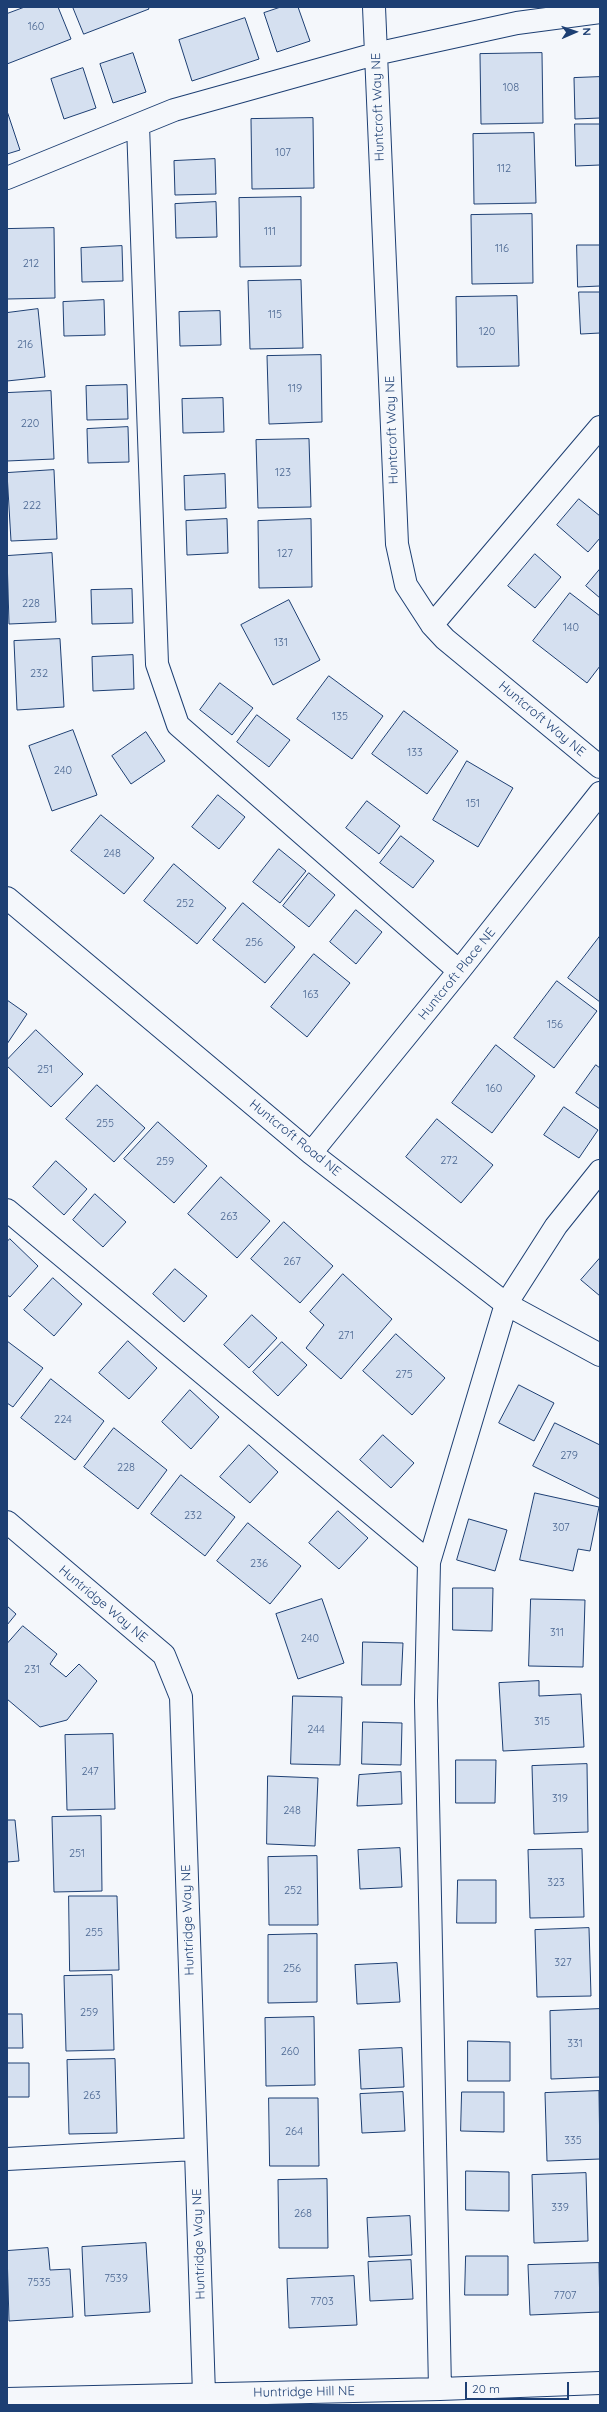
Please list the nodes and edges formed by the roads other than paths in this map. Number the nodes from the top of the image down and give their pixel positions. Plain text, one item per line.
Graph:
1 (374, 7) edge
2 (600, 12) edge
3 (375, 54) junction
4 (138, 125) junction
5 (7, 178) edge
6 (600, 427) edge
7 (432, 625) junction
8 (600, 767) edge
9 (600, 793) edge
10 (7, 898) edge
11 (459, 971) junction
12 (311, 1152) junction
13 (600, 1171) edge
14 (7, 1210) edge
15 (506, 1304) junction
16 (600, 1355) edge
17 (7, 1522) edge
18 (429, 1562) junction
19 (195, 2149) junction
20 (7, 2159) edge
21 (600, 2383) edge
22 (440, 2389) junction
23 (204, 2394) junction
24 (7, 2399) edge

1 - 3 street, Huntcroft Way NE
2 - 3 street
3 - 4 street
3 - 7 street, Huntcroft Way NE
4 - 5 street
4 - 11 street
6 - 7 street
7 - 8 street, Huntcroft Way NE
9 - 11 street, Huntcroft Place NE
10 - 12 street, Huntcroft Road NE
11 - 12 street, Huntcroft Place NE
12 - 15 street, Huntcroft Road NE
13 - 15 street
14 - 18 street
15 - 16 street, Huntcroft Road NE
15 - 18 street
17 - 19 street, Huntridge Way NE
18 - 22 street
19 - 20 street
19 - 23 street, Huntridge Way NE
21 - 22 street, Huntridge Hill NE
22 - 23 street, Huntridge Hill NE
23 - 24 street, Huntridge Hill NE

